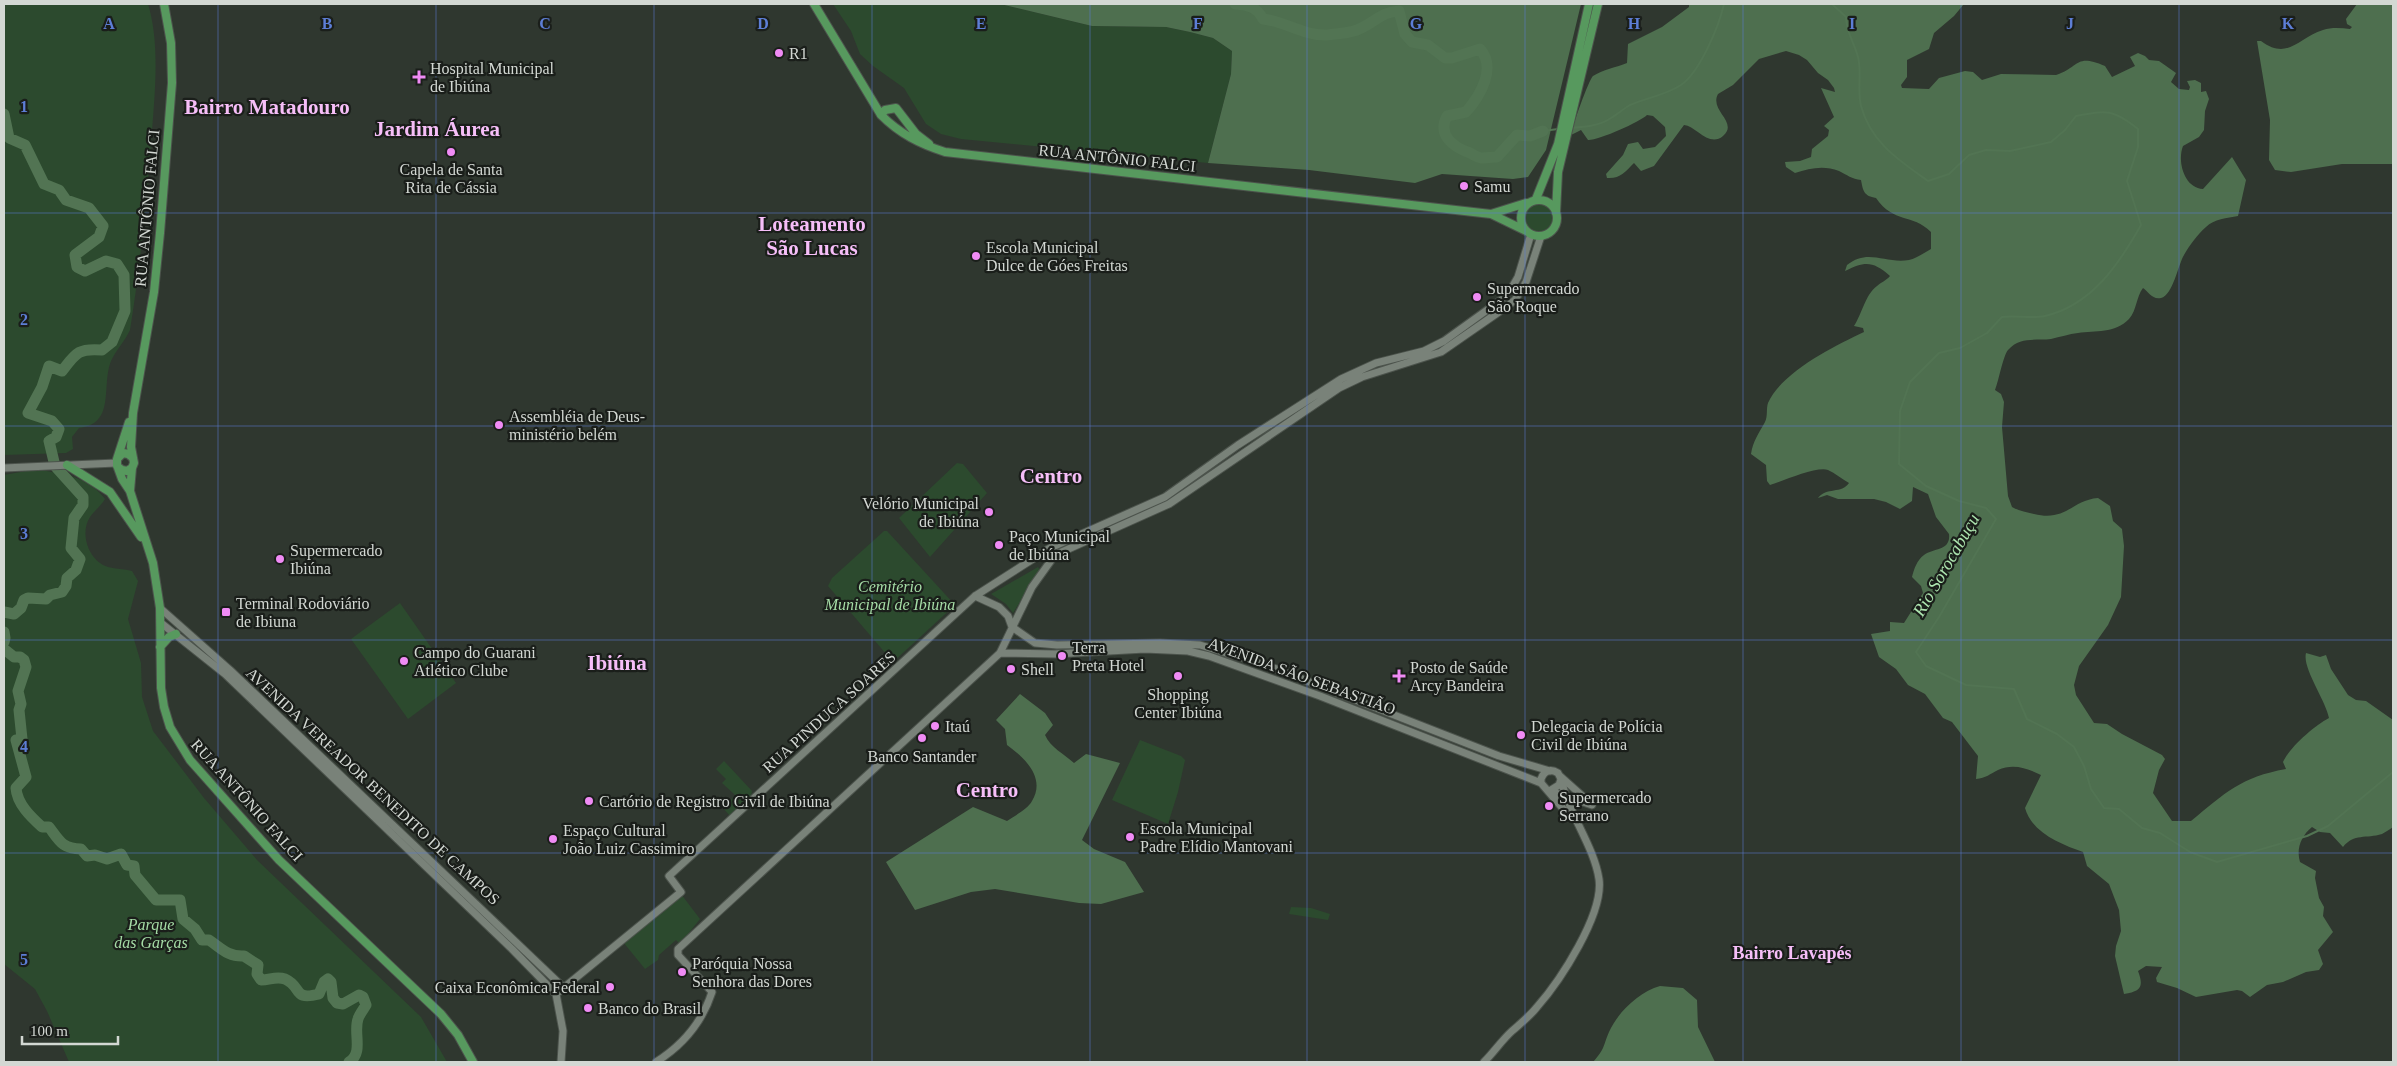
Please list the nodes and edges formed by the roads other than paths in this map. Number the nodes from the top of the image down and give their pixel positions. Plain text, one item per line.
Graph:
1 (164, 4) edge
2 (814, 4) edge
3 (1589, 4) edge
4 (1598, 4) edge
5 (881, 115) junction
6 (944, 152) junction
7 (1536, 199) junction
8 (1528, 202) junction
9 (1556, 213) junction
10 (1491, 214) junction
11 (1528, 233) junction
12 (1541, 236) junction
13 (1506, 307) junction
14 (1508, 315) dead end
15 (133, 413) junction
16 (133, 458) junction
17 (117, 463) junction
18 (64, 465) junction
19 (4, 468) edge
20 (132, 468) junction
21 (130, 491) junction
22 (1165, 497) junction
23 (1169, 504) junction
24 (147, 544) junction
25 (975, 596) junction
26 (160, 608) junction
27 (161, 622) junction
28 (1012, 627) junction
29 (176, 634) junction
30 (1200, 645) junction
31 (160, 646) junction
32 (1198, 653) junction
33 (1000, 654) junction
34 (1322, 687) junction
35 (1320, 696) junction
36 (1499, 756) junction
37 (1497, 764) junction
38 (1550, 771) junction
39 (1560, 778) junction
40 (1541, 783) junction
41 (1549, 790) junction
42 (1564, 794) junction
43 (359, 797) junction
44 (1578, 828) junction
45 (517, 942) junction
46 (512, 949) junction
47 (563, 987) junction
48 (556, 994) junction
49 (473, 1062) edge
50 (561, 1062) edge
51 (656, 1062) edge
52 (1484, 1062) edge

1 - 15 main road, RUA ANTÔNIO FALCI
2 - 5 main road, RUA ANTÔNIO FALCI
3 - 7 main road
4 - 9 main road
5 - 6 main road, RUA ANTÔNIO FALCI
5 - 6 main road
6 - 10 main road, RUA ANTÔNIO FALCI
7 - 8 main road
7 - 9 main road
8 - 10 main road, RUA ANTÔNIO FALCI
8 - 11 main road
9 - 12 main road
10 - 11 main road, RUA ANTÔNIO FALCI
11 - 12 main road
11 - 22 main road, RUA PINDUCA SOARES
12 - 13 main road
13 - 14 main road
13 - 23 main road
15 - 16 main road, RUA ANTÔNIO FALCI
15 - 17 main road, RUA ANTÔNIO FALCI
16 - 17 main road
16 - 20 main road, RUA ANTÔNIO FALCI
17 - 18 main road
17 - 20 main road
17 - 21 main road, RUA ANTÔNIO FALCI
18 - 19 main road
18 - 24 main road
20 - 21 main road, RUA ANTÔNIO FALCI
21 - 24 main road, RUA ANTÔNIO FALCI
22 - 23 main road
22 - 25 main road, RUA PINDUCA SOARES
23 - 28 main road
24 - 26 main road, RUA ANTÔNIO FALCI
25 - 28 main road
25 - 47 main road, RUA PINDUCA SOARES
26 - 27 main road, RUA ANTÔNIO FALCI
26 - 43 main road, AVENIDA VEREADOR BENEDITO DE CAMPOS
27 - 29 main road, AVENIDA VEREADOR BENEDITO DE CAMPOS
27 - 31 main road, RUA ANTÔNIO FALCI
28 - 30 main road, AVENIDA SÃO SEBASTIÃO
28 - 33 main road
29 - 31 main road
29 - 43 main road, AVENIDA VEREADOR BENEDITO DE CAMPOS
30 - 32 main road
30 - 34 main road, AVENIDA SÃO SEBASTIÃO
31 - 49 main road, RUA ANTÔNIO FALCI
32 - 33 main road, AVENIDA SÃO SEBASTIÃO
32 - 35 main road, AVENIDA SÃO SEBASTIÃO
33 - 51 main road
34 - 35 main road
34 - 36 main road, AVENIDA SÃO SEBASTIÃO
35 - 37 main road, AVENIDA SÃO SEBASTIÃO
36 - 37 main road
36 - 38 main road, AVENIDA SÃO SEBASTIÃO
37 - 40 main road, AVENIDA SÃO SEBASTIÃO
38 - 39 main road, AVENIDA SÃO SEBASTIÃO
38 - 40 main road
39 - 41 main road
39 - 42 main road
39 - 42 main road, AVENIDA SÃO SEBASTIÃO
40 - 41 main road, AVENIDA SÃO SEBASTIÃO
41 - 42 main road, AVENIDA SÃO SEBASTIÃO
41 - 44 main road
42 - 44 main road
43 - 45 main road, AVENIDA VEREADOR BENEDITO DE CAMPOS
43 - 46 main road, AVENIDA VEREADOR BENEDITO DE CAMPOS
44 - 52 main road
45 - 46 main road
45 - 47 main road, AVENIDA VEREADOR BENEDITO DE CAMPOS
46 - 48 main road, AVENIDA VEREADOR BENEDITO DE CAMPOS
47 - 48 main road
48 - 50 main road

